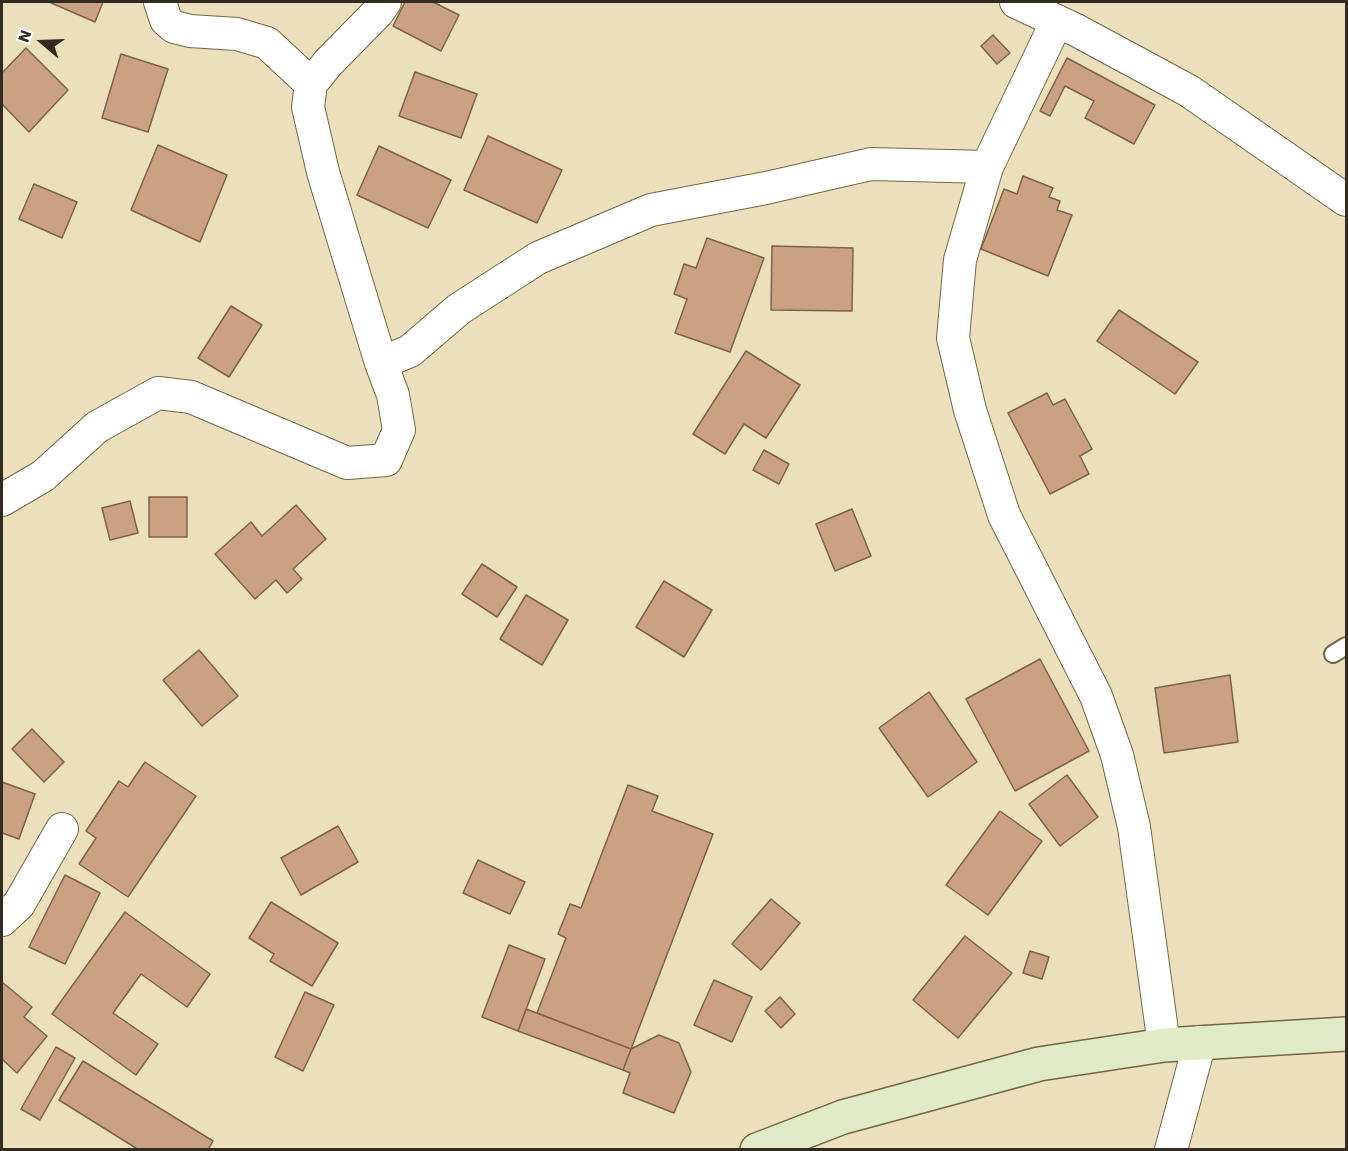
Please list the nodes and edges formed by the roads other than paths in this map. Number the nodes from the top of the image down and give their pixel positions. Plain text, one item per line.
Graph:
1 (160, 2) edge
2 (385, 2) edge
3 (1016, 2) edge
4 (1057, 21) junction
5 (311, 84) junction
6 (987, 167) junction
7 (1347, 200) edge
8 (381, 363) junction
9 (2, 500) edge
10 (62, 829) dead end
11 (2, 920) edge
12 (1347, 1034) edge
13 (1200, 1042) junction
14 (1164, 1045) junction
15 (757, 1149) edge
16 (1171, 1149) edge

1 - 5 street
2 - 5 street
3 - 4 street
4 - 6 street
4 - 7 street
5 - 8 street
6 - 8 street
6 - 14 street
8 - 9 street
10 - 11 street
12 - 13 main road
13 - 14 main road
13 - 16 street
14 - 15 main road

